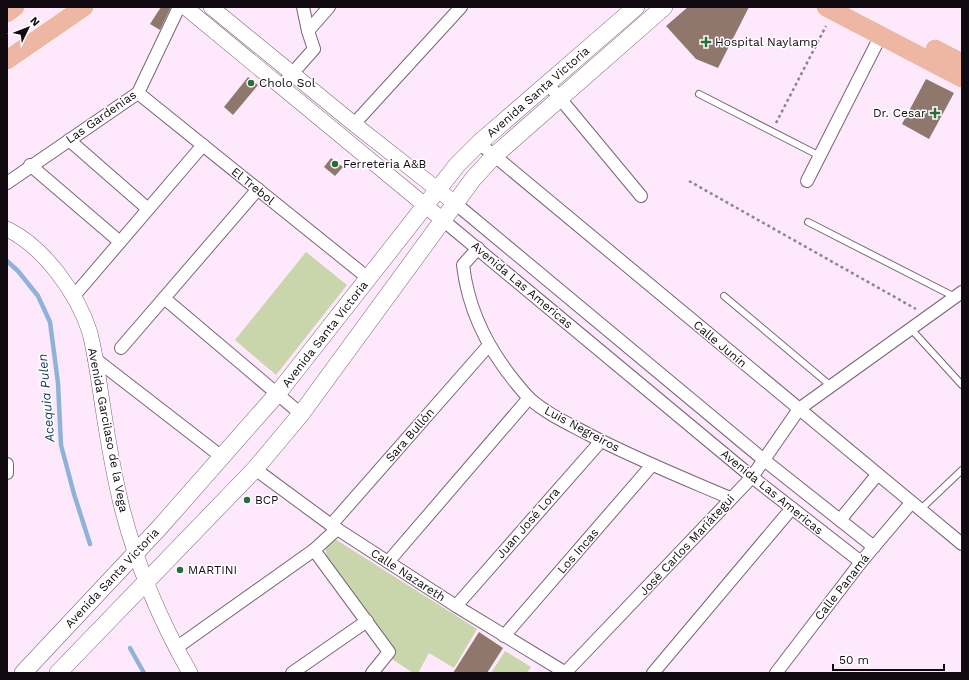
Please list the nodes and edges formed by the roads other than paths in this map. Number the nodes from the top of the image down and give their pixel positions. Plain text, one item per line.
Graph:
1 (16, 7) edge
2 (84, 7) edge
3 (179, 7) edge
4 (185, 7) edge
5 (211, 7) edge
6 (303, 7) edge
7 (330, 7) edge
8 (461, 7) edge
9 (636, 7) edge
10 (664, 7) edge
11 (855, 7) edge
12 (830, 9) edge
13 (7, 13) edge
14 (308, 31) junction
15 (881, 35) junction
16 (7, 60) edge
17 (962, 63) edge
18 (293, 72) junction
19 (962, 78) edge
20 (548, 84) junction
21 (281, 86) junction
22 (138, 93) junction
23 (699, 94) dead end
24 (559, 97) junction
25 (354, 124) junction
26 (69, 140) junction
27 (479, 143) junction
28 (203, 145) junction
29 (494, 156) junction
30 (820, 156) junction
31 (30, 165) junction
32 (807, 181) dead end
33 (7, 182) edge
34 (258, 189) junction
35 (437, 189) junction
36 (641, 196) dead end
37 (456, 204) junction
38 (425, 205) junction
39 (148, 209) junction
40 (444, 221) junction
41 (808, 222) dead end
42 (7, 229) edge
43 (120, 242) junction
44 (478, 248) junction
45 (368, 278) junction
46 (959, 295) edge
47 (724, 296) dead end
48 (73, 297) junction
49 (164, 298) junction
50 (911, 329) junction
51 (488, 345) junction
52 (122, 348) dead end
53 (94, 358) junction
54 (962, 385) edge
55 (831, 386) junction
56 (278, 393) junction
57 (529, 398) junction
58 (799, 409) junction
59 (301, 414) junction
60 (601, 441) junction
61 (222, 457) junction
62 (764, 460) junction
63 (7, 464) edge
64 (652, 465) junction
65 (256, 469) junction
66 (962, 470) edge
67 (7, 473) edge
68 (877, 475) junction
69 (752, 476) junction
70 (730, 498) junction
71 (916, 506) junction
72 (792, 508) junction
73 (840, 520) junction
74 (334, 527) junction
75 (962, 544) edge
76 (874, 547) junction
77 (314, 550) junction
78 (136, 553) junction
79 (388, 562) junction
80 (861, 562) junction
81 (147, 582) junction
82 (456, 606) junction
83 (367, 621) junction
84 (504, 636) junction
85 (176, 648) junction
86 (546, 668) edge
87 (24, 673) edge
88 (58, 673) edge
89 (190, 673) edge
90 (292, 673) edge
91 (372, 673) edge
92 (566, 673) edge
93 (653, 673) edge
94 (776, 673) edge

1 - 13 main road
2 - 16 main road
3 - 22 street, Las Gardenias
4 - 21 street, Avenida Las Americas
5 - 18 street, Avenida Las Americas
6 - 14 street
7 - 14 street
8 - 25 street
9 - 20 main road, Avenida Santa Victoria
10 - 24 main road, Avenida Santa Victoria
11 - 17 main road
12 - 15 main road
14 - 18 street
15 - 19 main road
15 - 30 street
18 - 21 street
18 - 25 street, Avenida Las Americas
20 - 24 street
20 - 27 main road, Avenida Santa Victoria
21 - 38 street, Avenida Las Americas
22 - 26 street, Las Gardenias
22 - 28 street, El Trebol
23 - 30 lane
24 - 29 main road, Avenida Santa Victoria
24 - 36 street
25 - 35 street, Avenida Las Americas
26 - 31 street, Las Gardenias
26 - 39 street
27 - 29 street, Calle Junín
27 - 35 main road, Avenida Santa Victoria
28 - 34 street, El Trebol
28 - 39 street
29 - 37 main road, Avenida Santa Victoria
29 - 58 street, Calle Junín
30 - 32 street
31 - 33 street, Las Gardenias
31 - 43 street
34 - 45 street, El Trebol
34 - 49 street
35 - 37 street, Avenida Las Americas
35 - 38 main road, Avenida Santa Victoria
37 - 40 main road, Avenida Santa Victoria
37 - 62 street, Avenida Las Americas
38 - 40 street, Avenida Las Americas
38 - 45 main road, Avenida Santa Victoria
39 - 43 street
40 - 44 street, Avenida Las Americas
40 - 59 main road, Avenida Santa Victoria
41 - 46 lane
42 - 48 street, Avenida Garcilaso de la Vega
43 - 48 street
44 - 51 street, Luis Negreiros
44 - 69 street, Avenida Las Americas
45 - 56 main road, Avenida Santa Victoria
46 - 50 street, José Carlos Mariátegui
47 - 55 lane
48 - 53 street, Avenida Garcilaso de la Vega
49 - 52 street
49 - 56 street
50 - 54 lane
50 - 55 street, José Carlos Mariátegui
51 - 57 street, Luis Negreiros
51 - 74 street, Sara Bullón
53 - 61 street
53 - 78 street, Avenida Garcilaso de la Vega
55 - 58 street, José Carlos Mariátegui
56 - 59 street
56 - 61 main road, Avenida Santa Victoria
57 - 60 street, Luis Negreiros
57 - 79 street
58 - 62 street, José Carlos Mariátegui
58 - 68 street, Calle Junín
59 - 65 main road, Avenida Santa Victoria
60 - 64 street, Luis Negreiros
60 - 82 street, Juan José Lora
61 - 78 main road, Avenida Santa Victoria
62 - 69 street, José Carlos Mariátegui
62 - 73 street, Avenida Las Americas
63 - 67 street
64 - 70 street, Luis Negreiros
64 - 84 street, Los Incas
65 - 74 street, Calle Nazareth
65 - 81 main road, Avenida Santa Victoria
66 - 71 lane
68 - 71 street, Calle Junín
68 - 73 street
69 - 70 street, José Carlos Mariátegui
69 - 72 street, Avenida Las Americas
70 - 92 street, José Carlos Mariátegui
71 - 75 street, Calle Junín
71 - 76 street, Calle Panamá
72 - 80 street, Avenida Las Americas
72 - 93 street
73 - 76 street, Avenida Las Americas
74 - 77 street, Sara Bullón
74 - 79 street, Calle Nazareth
76 - 80 street, Calle Panamá
77 - 83 street
77 - 85 street, Sara Bullón
78 - 81 street, Avenida Garcilaso de la Vega
78 - 87 main road, Avenida Santa Victoria
79 - 82 street, Calle Nazareth
80 - 94 street, Calle Panamá
81 - 85 street, Avenida Garcilaso de la Vega
81 - 88 main road, Avenida Santa Victoria
82 - 84 street, Calle Nazareth
83 - 90 street
83 - 91 street
84 - 86 street, Calle Nazareth
85 - 89 street, Avenida Garcilaso de la Vega
86 - 92 street, Calle Nazareth

